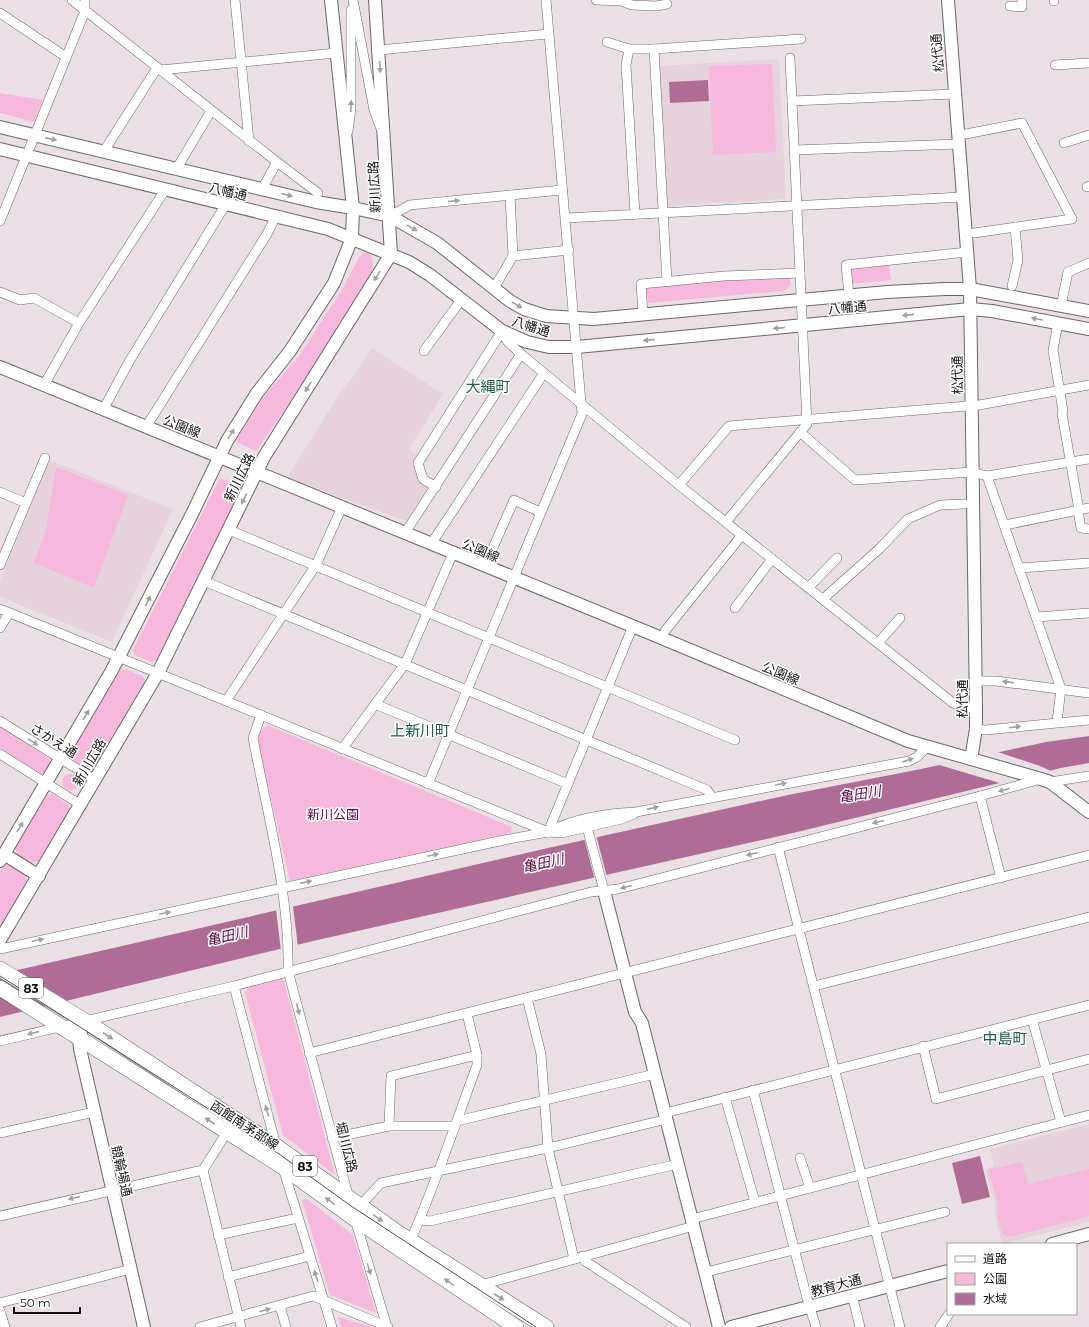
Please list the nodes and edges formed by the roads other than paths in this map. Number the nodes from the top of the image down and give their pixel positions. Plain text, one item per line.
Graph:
1 (72, 0) edge
2 (85, 0) edge
3 (235, 0) edge
4 (331, 0) edge
5 (352, 0) edge
6 (374, 0) edge
7 (546, 0) edge
8 (596, 0) edge
9 (948, 0) edge
10 (1022, 0) edge
11 (667, 4) dead end
12 (1010, 6) dead end
13 (85, 11) junction
14 (0, 13) edge
15 (548, 34) junction
16 (801, 39) dead end
17 (607, 42) dead end
18 (629, 49) junction
19 (654, 49) junction
20 (379, 50) junction
21 (336, 54) junction
22 (66, 56) junction
23 (790, 58) dead end
24 (241, 63) junction
25 (1089, 63) edge
26 (1055, 65) dead end
27 (159, 69) junction
28 (954, 94) junction
29 (792, 101) junction
30 (211, 111) junction
31 (0, 127) edge
32 (1089, 135) edge
33 (34, 136) junction
34 (962, 139) junction
35 (249, 141) junction
36 (385, 142) junction
37 (1064, 143) dead end
38 (347, 144) junction
39 (0, 149) edge
40 (795, 150) junction
41 (104, 151) junction
42 (26, 156) junction
43 (277, 162) junction
44 (177, 168) junction
45 (262, 188) junction
46 (165, 190) junction
47 (562, 190) junction
48 (318, 193) dead end
49 (510, 195) junction
50 (962, 197) junction
51 (226, 204) junction
52 (798, 206) junction
53 (352, 208) junction
54 (663, 212) junction
55 (635, 214) junction
56 (276, 216) junction
57 (390, 216) junction
58 (566, 218) junction
59 (0, 221) edge
60 (1015, 227) junction
61 (974, 233) dead end
62 (352, 238) junction
63 (569, 250) junction
64 (967, 252) junction
65 (391, 254) junction
66 (513, 256) junction
67 (1089, 263) edge
68 (800, 273) junction
69 (667, 282) junction
70 (1012, 286) dead end
71 (494, 288) junction
72 (970, 289) junction
73 (0, 292) edge
74 (849, 295) junction
75 (461, 300) junction
76 (802, 300) junction
77 (1061, 306) junction
78 (970, 309) junction
79 (1089, 311) edge
80 (644, 314) junction
81 (575, 319) junction
82 (79, 323) junction
83 (1058, 323) junction
84 (802, 326) junction
85 (1089, 329) edge
86 (502, 331) junction
87 (577, 347) junction
88 (424, 351) dead end
89 (521, 354) junction
90 (0, 367) edge
91 (544, 373) junction
92 (44, 385) junction
93 (1089, 385) edge
94 (1059, 391) junction
95 (972, 404) junction
96 (582, 406) junction
97 (103, 410) junction
98 (807, 419) junction
99 (146, 427) junction
100 (800, 432) junction
101 (220, 457) junction
102 (45, 458) dead end
103 (1089, 459) edge
104 (1070, 462) junction
105 (972, 472) junction
106 (256, 473) junction
107 (987, 476) junction
108 (679, 485) junction
109 (436, 488) junction
110 (0, 492) edge
111 (26, 503) junction
112 (965, 504) dead end
113 (342, 508) junction
114 (1089, 508) edge
115 (1079, 510) junction
116 (540, 512) junction
117 (726, 522) junction
118 (1005, 525) junction
119 (1089, 529) edge
120 (229, 530) junction
121 (404, 533) junction
122 (742, 535) junction
123 (431, 544) junction
124 (453, 553) junction
125 (837, 558) dead end
126 (772, 559) junction
127 (1089, 563) edge
128 (0, 565) edge
129 (316, 565) junction
130 (485, 566) junction
131 (1020, 568) junction
132 (513, 578) junction
133 (204, 581) junction
134 (809, 588) junction
135 (823, 599) junction
136 (735, 608) dead end
137 (0, 609) edge
138 (427, 612) junction
139 (9, 613) junction
140 (285, 614) junction
141 (1089, 614) edge
142 (1037, 617) junction
143 (900, 618) dead end
144 (633, 626) junction
145 (0, 628) edge
146 (665, 631) dead end
147 (488, 638) junction
148 (878, 643) junction
149 (118, 657) junction
150 (405, 664) junction
151 (158, 673) junction
152 (976, 681) junction
153 (608, 687) junction
154 (1061, 689) junction
155 (466, 690) junction
156 (1089, 693) edge
157 (226, 701) junction
158 (375, 704) junction
159 (976, 707) junction
160 (261, 715) junction
161 (1089, 720) edge
162 (0, 721) edge
163 (1057, 722) junction
164 (976, 729) junction
165 (448, 734) junction
166 (586, 739) junction
167 (735, 740) dead end
168 (927, 747) junction
169 (342, 749) junction
170 (0, 754) edge
171 (972, 755) junction
172 (60, 759) junction
173 (1089, 776) edge
174 (1041, 779) junction
175 (95, 780) junction
176 (46, 783) junction
177 (428, 784) junction
178 (568, 784) junction
179 (980, 796) junction
180 (712, 797) junction
181 (81, 805) junction
182 (636, 812) junction
183 (1089, 812) edge
184 (588, 831) junction
185 (548, 832) junction
186 (778, 847) junction
187 (1089, 854) edge
188 (2, 857) edge
189 (39, 876) junction
190 (1001, 878) junction
191 (282, 887) junction
192 (604, 891) junction
193 (1089, 917) edge
194 (798, 928) junction
195 (0, 940) edge
196 (0, 949) edge
197 (0, 969) edge
198 (288, 971) junction
199 (625, 973) junction
200 (234, 986) junction
201 (814, 986) junction
202 (0, 988) edge
203 (527, 998) junction
204 (1089, 1004) edge
205 (467, 1014) junction
206 (1032, 1019) junction
207 (85, 1021) junction
208 (62, 1026) junction
209 (79, 1037) junction
210 (0, 1041) edge
211 (923, 1046) junction
212 (309, 1053) junction
213 (477, 1055) junction
214 (1089, 1059) edge
215 (835, 1068) junction
216 (1047, 1070) junction
217 (655, 1074) junction
218 (753, 1090) junction
219 (725, 1097) junction
220 (544, 1101) junction
221 (94, 1112) junction
222 (1089, 1115) edge
223 (666, 1116) junction
224 (235, 1120) junction
225 (1061, 1122) junction
226 (456, 1124) junction
227 (389, 1126) junction
228 (227, 1132) junction
229 (0, 1133) edge
230 (332, 1138) junction
231 (276, 1146) junction
232 (548, 1148) junction
233 (800, 1158) dead end
234 (678, 1164) junction
235 (283, 1167) junction
236 (203, 1170) junction
237 (440, 1172) junction
238 (862, 1173) junction
239 (810, 1188) junction
240 (112, 1189) junction
241 (559, 1192) junction
242 (780, 1196) junction
243 (755, 1202) junction
244 (355, 1208) junction
245 (945, 1212) dead end
246 (0, 1216) edge
247 (298, 1218) junction
248 (421, 1220) junction
249 (693, 1222) junction
250 (876, 1229) junction
251 (1089, 1234) edge
252 (218, 1235) junction
253 (1056, 1243) edge
254 (408, 1246) junction
255 (794, 1250) junction
256 (310, 1256) junction
257 (578, 1258) junction
258 (131, 1269) junction
259 (947, 1271) edge
260 (706, 1272) junction
261 (228, 1277) junction
262 (482, 1285) junction
263 (890, 1286) junction
264 (852, 1295) junction
265 (324, 1300) junction
266 (0, 1303) edge
267 (280, 1306) junction
268 (811, 1307) junction
269 (0, 1311) edge
270 (947, 1315) edge
271 (238, 1317) junction
272 (5, 1327) edge
273 (144, 1327) edge
274 (200, 1327) edge
275 (241, 1327) edge
276 (286, 1327) edge
277 (332, 1327) edge
278 (387, 1327) edge
279 (516, 1327) edge
280 (546, 1327) edge
281 (686, 1327) edge
282 (719, 1327) edge
283 (731, 1327) edge
284 (816, 1327) edge
285 (860, 1327) edge
286 (900, 1327) edge
287 (940, 1327) edge

1 - 13 street
2 - 13 street
3 - 24 street
4 - 21 street, 新川広路
5 - 36 street
38 -> 5 street
6 - 20 street, 新川広路
7 - 15 street
8 - 11 street
9 - 28 street, 松代通
10 - 12 street
13 - 22 street
13 - 27 street
14 - 22 street
15 - 20 street
15 - 47 street
16 - 19 street
17 - 18 street
18 - 19 street
18 - 55 street
19 - 54 street
20 -> 36 street, 新川広路
21 - 24 street
21 - 38 street, 新川広路
22 - 33 street
23 - 29 street
24 - 27 street
24 - 35 street
25 - 26 street
27 - 30 street
27 - 41 street
28 - 29 street
28 - 34 street, 松代通
29 - 40 street
30 - 35 street
30 - 44 street
31 - 33 street, 八幡通
32 - 37 street
33 -> 41 street, 八幡通
33 - 42 street
34 - 40 street
34 - 50 street, 松代通
34 - 60 street
35 - 43 street
36 - 57 street, 新川広路
38 - 53 street, 新川広路
39 - 42 street, 八幡通
40 - 52 street
41 - 44 street, 八幡通
42 - 46 street, 八幡通
42 - 59 street
43 - 45 street
43 - 48 street
44 - 45 street, 八幡通
45 -> 53 street, 八幡通
46 - 51 street, 八幡通
46 - 82 street
47 - 49 street
47 - 58 street
57 -> 49 street
49 - 66 street
50 - 52 street
50 - 64 street, 松代通
51 - 56 street, 八幡通
51 - 97 street
52 - 54 street
52 - 68 street
53 - 57 street, 八幡通
53 - 62 street, 新川広路
54 - 55 street
54 - 69 street
55 - 58 street
56 - 62 street, 八幡通
56 - 99 street
57 - 65 street, 新川広路
57 -> 71 street, 八幡通
58 - 63 street
60 - 61 street
60 - 70 street
62 - 65 street, 八幡通
101 -> 62 street, 新川広路
63 - 66 street
63 - 81 street
64 - 72 street, 松代通
64 - 74 street
65 - 75 street, 八幡通
65 -> 106 street, 新川広路
66 - 71 street
67 - 77 street
68 - 69 street
68 - 76 street
69 - 80 street
71 -> 81 street, 八幡通
72 - 74 street, 八幡通
72 - 77 street, 八幡通
72 - 78 street, 松代通
73 - 82 street
74 - 76 street, 八幡通
75 - 86 street, 八幡通
75 - 88 street
76 - 80 street, 八幡通
76 - 84 street
77 - 79 street, 八幡通
83 -> 78 street, 八幡通
78 -> 84 street, 八幡通
78 - 95 street, 松代通
80 - 81 street, 八幡通
81 - 87 street
82 - 92 street
83 - 85 street, 八幡通
83 - 94 street
84 -> 87 street, 八幡通
84 - 98 street
86 - 87 street, 八幡通
86 - 89 street
86 - 109 street
87 - 96 street
89 - 91 street
89 - 109 street
90 - 92 street, 公園線
91 - 96 street
91 - 123 street
92 - 97 street, 公園線
93 - 94 street
94 - 95 street
94 - 104 street
95 - 98 street
95 - 105 street, 松代通
96 - 108 street
96 - 116 street
97 - 99 street, 公園線
98 - 100 street
98 - 108 street
99 - 101 street, 公園線
100 - 105 street
100 - 117 street
101 - 106 street, 公園線
149 -> 101 street, 新川広路
102 - 111 street
103 - 104 street
104 - 107 street
104 - 115 street
105 - 107 street
105 - 152 street, 松代通
106 - 113 street, 公園線
106 -> 120 street, 新川広路
107 - 118 street
108 - 117 street
109 - 121 street
110 - 111 street
111 - 128 street
112 - 135 street
113 - 121 street, 公園線
113 - 129 street
114 - 115 street
115 - 118 street
115 - 119 street
116 - 130 street
116 - 132 street
117 - 122 street
118 - 131 street
120 - 129 street
120 - 133 street, 新川広路
121 - 123 street, 公園線
122 - 126 street
122 - 146 street
123 - 124 street, 公園線
124 - 130 street, 公園線
124 - 138 street
125 - 134 street
126 - 134 street
126 - 136 street
127 - 131 street
129 - 138 street
129 - 140 street
130 - 132 street, 公園線
131 - 142 street
132 - 144 street, 公園線
132 - 147 street
133 - 140 street
133 - 151 street, 新川広路
134 - 135 street
135 - 148 street
137 - 139 street
138 - 147 street
138 - 150 street
139 - 145 street
139 - 149 street
140 - 150 street
140 - 157 street
141 - 142 street
142 - 154 street
143 - 148 street
144 - 153 street
144 - 168 street, 公園線
147 - 153 street
147 - 155 street
148 - 159 street
149 - 151 street
172 -> 149 street, 新川広路
150 - 155 street
150 - 158 street
151 - 157 street
151 - 175 street, 新川広路
154 -> 152 street
152 - 159 street, 松代通
153 - 166 street
153 - 167 street
154 - 156 street
154 - 163 street
155 - 165 street
155 - 166 street
157 - 160 street
158 - 165 street
158 - 169 street
159 - 164 street, 松代通
160 - 169 street
160 - 191 street, 堀川広路
161 - 163 street
162 -> 172 street, さかえ通
164 -> 163 street
164 - 171 street, 松代通
165 - 177 street
165 - 178 street
166 - 178 street
166 - 180 street
168 - 171 street, 公園線
180 -> 168 street
169 - 177 street
170 - 176 street
171 - 174 street, 公園線
172 - 175 street, さかえ通
172 - 176 street, 新川広路
173 - 174 street
174 -> 179 street
174 - 183 street
175 - 181 street, 新川広路
176 - 181 street
188 -> 176 street, 新川広路
177 - 185 street
178 - 185 street
179 -> 186 street
179 - 190 street
182 -> 180 street
181 - 189 street, 新川広路
182 - 184 street
182 - 185 street
184 - 185 street
184 - 192 street
191 -> 185 street
186 -> 192 street
186 - 194 street
187 - 190 street
188 - 189 street
189 - 195 street, 新川広路
190 - 194 street
196 -> 191 street
191 - 198 street, 堀川広路
192 - 198 street
192 - 199 street
193 - 201 street
194 - 199 street
194 - 201 street
197 - 207 main road, 函館南茅部線 / 83
198 - 200 street
198 -> 212 street, 堀川広路
199 - 203 street
199 - 217 street
200 - 207 street
231 -> 200 street
201 - 215 street
202 - 208 main road, 83
203 - 205 street
203 - 220 street
204 - 206 street
205 - 212 street
205 - 213 street
206 - 211 street
206 - 216 street
207 - 208 street
207 - 209 street
207 -> 224 main road, 函館南茅部線 / 83
208 - 209 main road, 83
208 -> 210 street
209 - 221 street, 競輪場通
228 -> 209 main road, 83
211 - 215 street
211 - 216 street
212 - 230 street, 堀川広路
213 - 226 street
213 - 227 street
214 - 216 street
215 - 218 street
215 - 238 street
216 - 225 street
217 - 220 street
217 - 223 street
218 - 219 street
218 - 242 street
219 - 223 street
219 - 243 street
220 - 226 street
220 - 232 street
221 - 229 street
221 - 240 street, 競輪場通
222 - 225 street
223 - 232 street
223 - 234 street
224 - 228 street
224 - 231 main road, 函館南茅部線 / 83
225 - 238 street
226 - 227 street
226 - 237 street
227 - 230 street
228 - 235 main road, 83
228 - 236 street
230 - 244 street, 堀川広路
231 - 235 street
231 - 244 main road, 函館南茅部線 / 83
232 - 237 street
232 - 241 street
233 - 239 street
234 - 241 street
234 - 249 street
244 -> 235 main road, 83
235 - 247 street
236 - 240 street
236 - 252 street
237 - 244 street
237 - 248 street
238 - 239 street
238 - 250 street
239 - 242 street
240 -> 246 street
240 - 258 street, 競輪場通
241 - 248 street
241 - 257 street
242 - 243 street
242 - 255 street
243 - 249 street
244 - 254 main road, 83
244 -> 278 street, 堀川広路
245 - 250 street
247 - 252 street
247 - 256 street
248 - 254 street
249 - 257 street
249 - 260 street
250 - 255 street
250 - 263 street
251 - 253 street
252 - 261 street
254 - 262 main road, 83
279 -> 254 main road, 83
255 - 260 street
255 - 268 street
256 - 261 street
265 -> 256 street
257 - 262 street
257 - 281 street
258 - 266 street
258 - 273 street, 競輪場通
259 - 263 street, 教育大通
260 - 282 street
261 - 271 street
262 -> 280 main road, 83
263 - 264 street, 教育大通
263 - 286 street
264 - 268 street, 教育大通
264 - 285 street
265 - 267 street
265 - 277 street
265 - 278 street
271 -> 267 street
267 - 276 street
268 - 283 street, 教育大通
268 - 284 street
269 - 272 street
270 - 287 street
271 - 274 street
271 - 275 street

